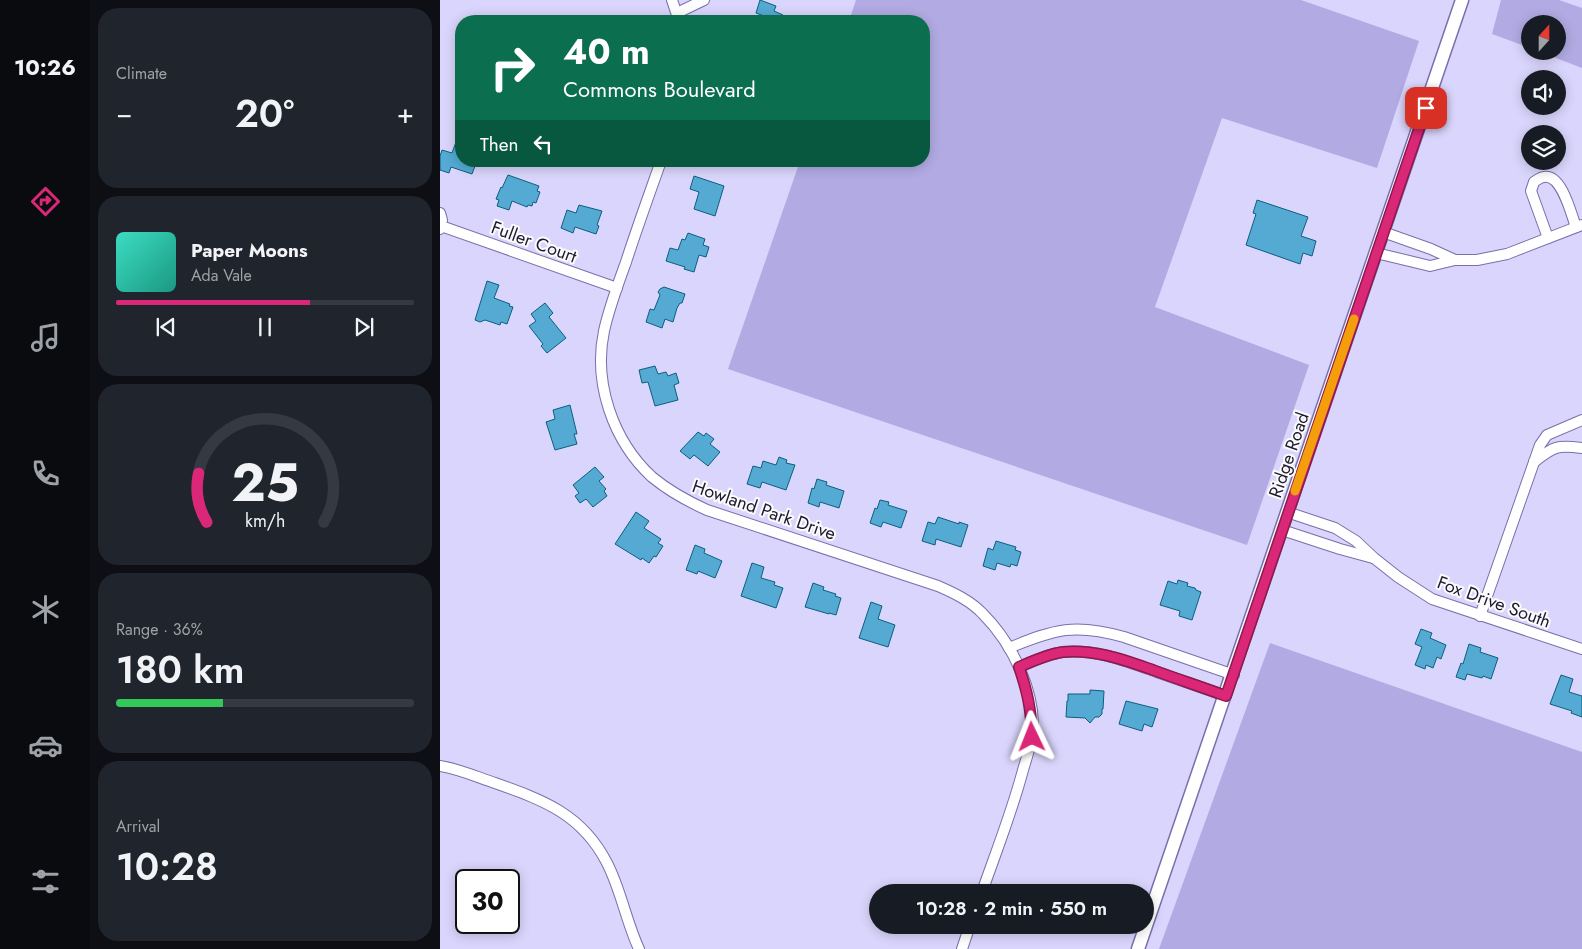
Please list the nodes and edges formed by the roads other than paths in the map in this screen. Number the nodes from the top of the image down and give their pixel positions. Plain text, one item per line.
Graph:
1 (672, 0) edge
2 (704, 0) edge
3 (1462, 0) edge
4 (677, 15) edge
5 (681, 15) edge
6 (659, 167) edge
7 (440, 213) edge
8 (1579, 226) edge
9 (441, 227) edge
10 (1383, 232) junction
11 (1548, 238) junction
12 (1376, 254) junction
13 (1454, 260) junction
14 (617, 288) junction
15 (1582, 420) edge
16 (1582, 448) edge
17 (1534, 462) junction
18 (1288, 512) junction
19 (1282, 530) junction
20 (1374, 558) junction
21 (1480, 616) junction
22 (1009, 648) junction
23 (1582, 650) edge
24 (1019, 667) junction
25 (1234, 675) junction
26 (1226, 696) junction
27 (440, 766) edge
28 (985, 884) edge
29 (967, 934) edge
30 (639, 949) edge
31 (962, 949) edge
32 (1138, 949) edge

1 - 4 street
2 - 5 street
3 - 10 street, Ridge Road
6 - 14 street, Howland Park Drive
7 - 9 street, Fuller Court
8 - 11 street
8 - 11 street
9 - 14 street, Fuller Court
10 - 12 street, Ridge Road
10 - 13 street
11 - 13 street
12 - 13 street
12 - 18 street, Ridge Road
14 - 22 street, Howland Park Drive
15 - 17 street
16 - 17 street
17 - 21 street
18 - 19 street, Ridge Road
18 - 20 street, Fox Drive South
19 - 20 street, Fox Drive South
19 - 25 street, Ridge Road
20 - 21 street, Fox Drive South
21 - 23 street, Fox Drive South
22 - 24 street, Howland Park Drive
22 - 25 street
24 - 26 street
24 - 28 street, Howland Park Drive
25 - 26 street, Ridge Road
26 - 32 street, Ridge Road
27 - 30 street
29 - 31 street

